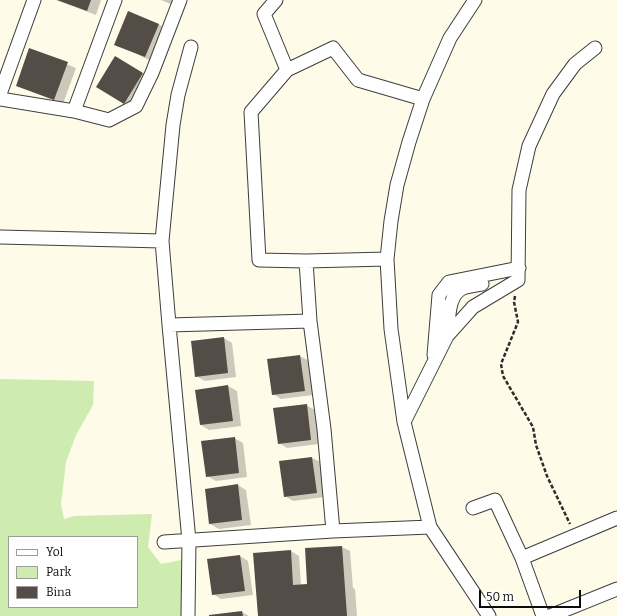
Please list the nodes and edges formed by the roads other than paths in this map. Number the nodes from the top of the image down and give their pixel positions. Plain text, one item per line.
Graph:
1 (34, 0) edge
2 (115, 0) edge
3 (180, 0) edge
4 (276, 0) edge
5 (475, 0) edge
6 (191, 47) dead end
7 (595, 48) dead end
8 (287, 70) junction
9 (0, 94) edge
10 (0, 99) edge
11 (424, 99) junction
12 (74, 111) junction
13 (0, 237) edge
14 (162, 241) junction
15 (387, 259) junction
16 (306, 262) junction
17 (518, 275) junction
18 (310, 321) junction
19 (169, 325) junction
20 (447, 336) junction
21 (433, 364) junction
22 (404, 422) junction
23 (473, 508) dead end
24 (617, 518) edge
25 (430, 527) junction
26 (333, 531) junction
27 (189, 541) junction
28 (164, 542) dead end
29 (522, 558) junction
30 (617, 589) edge
31 (188, 616) edge
32 (489, 616) edge
33 (544, 616) edge
34 (550, 616) edge

1 - 9 street
2 - 12 street
3 - 12 street
4 - 8 street
5 - 11 street
6 - 14 street
7 - 17 street
8 - 11 street
8 - 16 street
10 - 12 street
11 - 15 street
13 - 14 street
14 - 19 street
15 - 16 street
15 - 22 street
16 - 18 street
17 - 20 street
17 - 20 street
17 - 21 street
18 - 19 street
18 - 26 street
19 - 27 street
20 - 21 street
21 - 22 street
22 - 25 street
23 - 29 street
24 - 29 street
25 - 26 street
25 - 32 street
26 - 27 street
27 - 28 street
27 - 31 street
29 - 33 street
30 - 34 street

